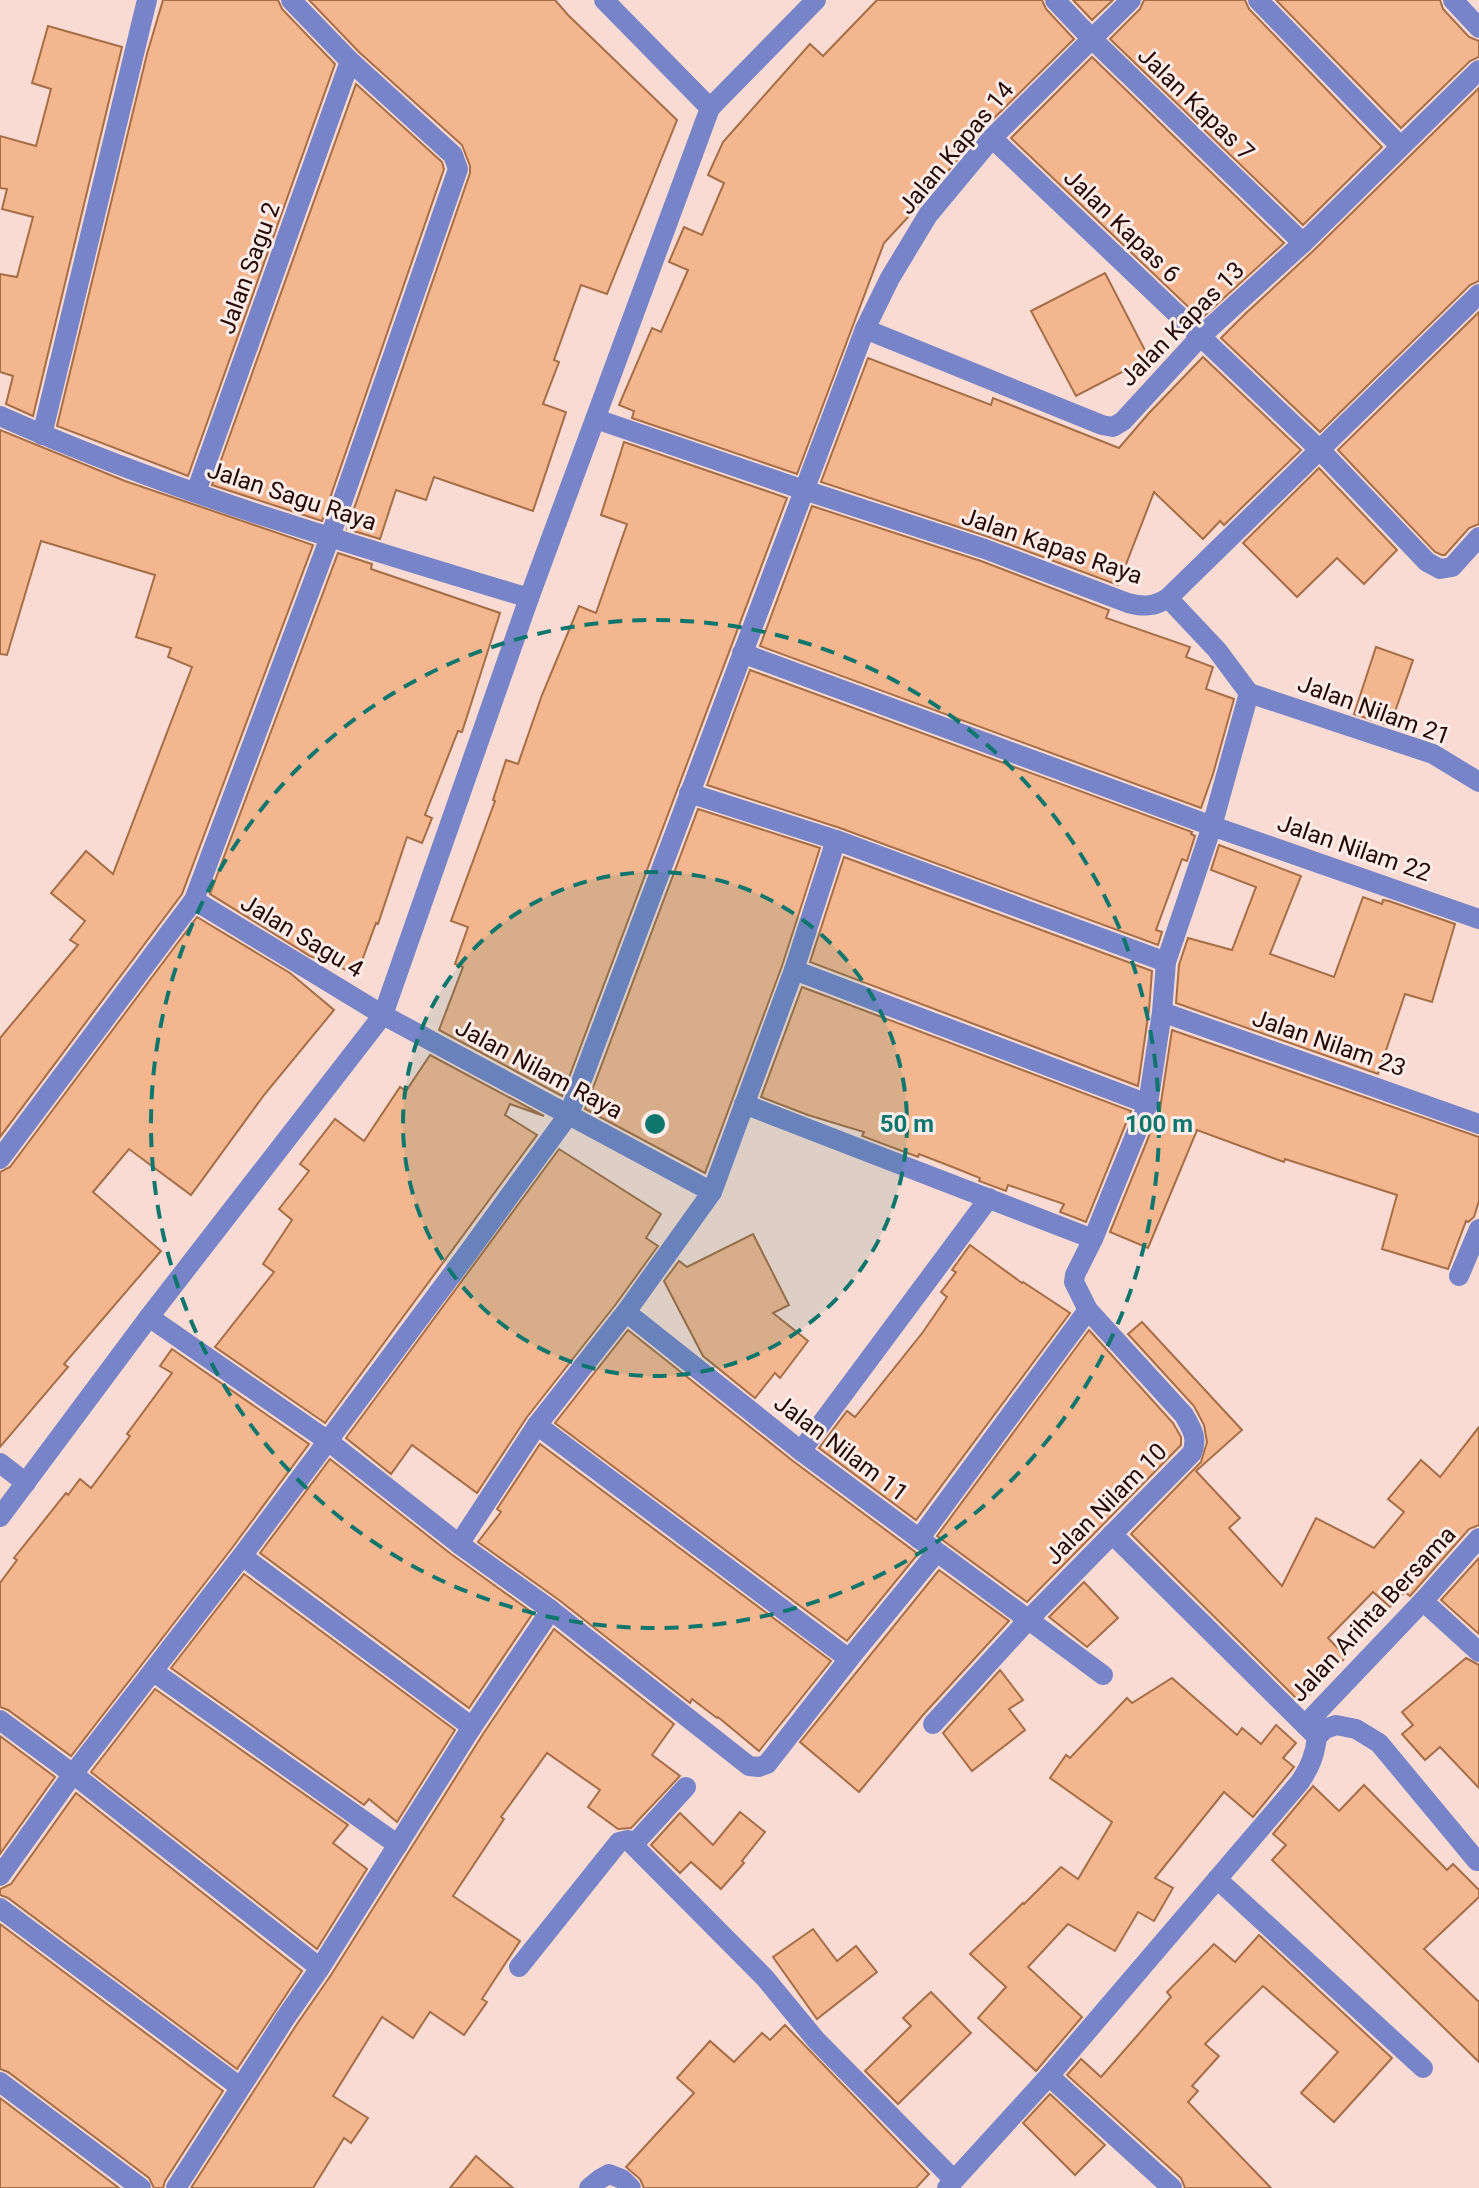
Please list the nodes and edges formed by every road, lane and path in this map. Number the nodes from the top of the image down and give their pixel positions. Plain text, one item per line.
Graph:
1 (147, 0) edge
2 (291, 0) edge
3 (604, 0) edge
4 (816, 0) edge
5 (1055, 0) edge
6 (1131, 0) edge
7 (1258, 0) edge
8 (1453, 0) edge
9 (1479, 28) edge
10 (1091, 38) junction
11 (350, 61) junction
12 (1479, 70) edge
13 (710, 108) junction
14 (992, 138) junction
15 (1400, 146) junction
16 (1303, 243) junction
17 (1479, 294) edge
18 (865, 329) junction
19 (1201, 336) junction
20 (0, 416) edge
21 (596, 419) junction
22 (42, 435) junction
23 (1321, 451) junction
24 (804, 490) junction
25 (196, 492) junction
26 (330, 537) junction
27 (1479, 537) edge
28 (529, 598) junction
29 (1168, 598) junction
30 (742, 653) junction
31 (1249, 693) junction
32 (1479, 782) edge
33 (689, 793) junction
34 (1212, 826) junction
35 (836, 840) junction
36 (194, 900) junction
37 (1479, 919) edge
38 (1166, 962) junction
39 (794, 970) junction
40 (1162, 1012) junction
41 (383, 1015) junction
42 (744, 1104) junction
43 (1148, 1104) junction
44 (569, 1114) junction
45 (1479, 1124) edge
46 (0, 1159) edge
47 (712, 1192) junction
48 (989, 1198) junction
49 (1479, 1229) edge
50 (1093, 1239) junction
51 (1459, 1276) dead end
52 (1088, 1310) junction
53 (626, 1312) junction
54 (149, 1317) junction
55 (537, 1425) junction
56 (328, 1441) junction
57 (801, 1451) junction
58 (0, 1463) edge
59 (26, 1483) junction
60 (0, 1517) edge
61 (1112, 1534) junction
62 (1479, 1538) edge
63 (919, 1539) junction
64 (459, 1544) junction
65 (936, 1553) junction
66 (242, 1556) junction
67 (1423, 1601) junction
68 (551, 1610) junction
69 (1029, 1619) junction
70 (1479, 1652) edge
71 (849, 1659) junction
72 (154, 1672) junction
73 (1103, 1675) dead end
74 (0, 1720) edge
75 (933, 1724) dead end
76 (472, 1727) junction
77 (1311, 1731) junction
78 (73, 1774) junction
79 (686, 1787) dead end
80 (634, 1844) junction
81 (398, 1845) junction
82 (1477, 1861) edge
83 (0, 1876) edge
84 (1217, 1879) junction
85 (0, 1908) edge
86 (519, 1967) dead end
87 (320, 1968) junction
88 (1423, 2068) dead end
89 (1049, 2076) junction
90 (0, 2082) edge
91 (240, 2087) junction
92 (951, 2184) edge
93 (141, 2188) edge
94 (176, 2188) edge
95 (589, 2188) edge
96 (631, 2188) edge
97 (1172, 2188) edge

1 - 22 street
2 - 11 street
3 - 13 street
4 - 13 street
5 - 10 street, Jalan Kapas 7
6 - 10 street, Jalan Kapas 14
7 - 15 street
8 - 9 street
10 - 14 street, Jalan Kapas 14
10 - 16 street, Jalan Kapas 7
11 - 25 street, Jalan Sagu 2
11 - 26 street
12 - 15 street, Jalan Kapas 13
13 - 21 street
14 - 18 street, Jalan Kapas 14
14 - 19 street, Jalan Kapas 6
15 - 16 street, Jalan Kapas 13
16 - 19 street, Jalan Kapas 13
17 - 23 street, Jalan Kapas Raya
18 - 19 street, Jalan Kapas 13
18 - 24 street, Jalan Kapas 14
19 - 23 street, Jalan Kapas 6
20 - 22 street, Jalan Sagu Raya
21 - 24 street, Jalan Kapas Raya
21 - 28 street
22 - 25 street, Jalan Sagu Raya
23 - 27 street, Jalan Kapas 6
23 - 29 street, Jalan Kapas Raya
24 - 29 street, Jalan Kapas Raya
24 - 30 street, Jalan Kapas 14
25 - 26 street, Jalan Sagu Raya
26 - 28 street, Jalan Sagu Raya
26 - 36 street
28 - 41 street
29 - 31 street
30 - 33 street, Jalan Kapas 14
30 - 34 street, Jalan Nilam 22
31 - 32 street, Jalan Nilam 21
31 - 34 street
33 - 35 street
33 - 44 street, Jalan Kapas 14
34 - 37 street, Jalan Nilam 22
34 - 38 street
35 - 38 street
35 - 39 street
36 - 41 street, Jalan Sagu 4
36 - 46 street
38 - 40 street
39 - 42 street
39 - 43 street
40 - 43 street
40 - 45 street, Jalan Nilam 23
41 - 44 street, Jalan Nilam Raya
41 - 54 street
42 - 47 street
42 - 48 street
43 - 50 street
44 - 47 street, Jalan Nilam Raya
44 - 56 street, Jalan Kapas 14
47 - 53 street
48 - 50 street
48 - 57 street
49 - 51 street
50 - 52 street
52 - 61 street, Jalan Nilam 10
52 - 63 street
53 - 55 street
53 - 57 street, Jalan Nilam 11
54 - 56 street
54 - 59 street
55 - 64 street
55 - 71 street
56 - 64 street
56 - 66 street, Jalan Kapas 14
57 - 63 street, Jalan Nilam 11
58 - 59 street
59 - 60 street
61 - 69 street, Jalan Nilam 10
61 - 77 street
62 - 67 street, Jalan Arihta Bersama
63 - 65 street, Jalan Nilam 11
64 - 68 street
65 - 69 street, Jalan Nilam 11
65 - 71 street
66 - 72 street, Jalan Kapas 14
66 - 76 street
67 - 70 street
67 - 77 street, Jalan Arihta Bersama
68 - 71 street
68 - 76 street
69 - 73 street, Jalan Nilam 11
69 - 75 street, Jalan Nilam 10
72 - 78 street, Jalan Kapas 14
72 - 81 street
74 - 78 street
76 - 81 street
77 - 82 street
77 - 84 street
78 - 83 street, Jalan Kapas 14
78 - 87 street
79 - 80 street
80 - 86 street
80 - 92 street
81 - 87 street
84 - 88 street
84 - 89 street
85 - 91 street
87 - 91 street
89 - 92 street
89 - 97 street
90 - 93 street
91 - 94 street
95 - 96 street

